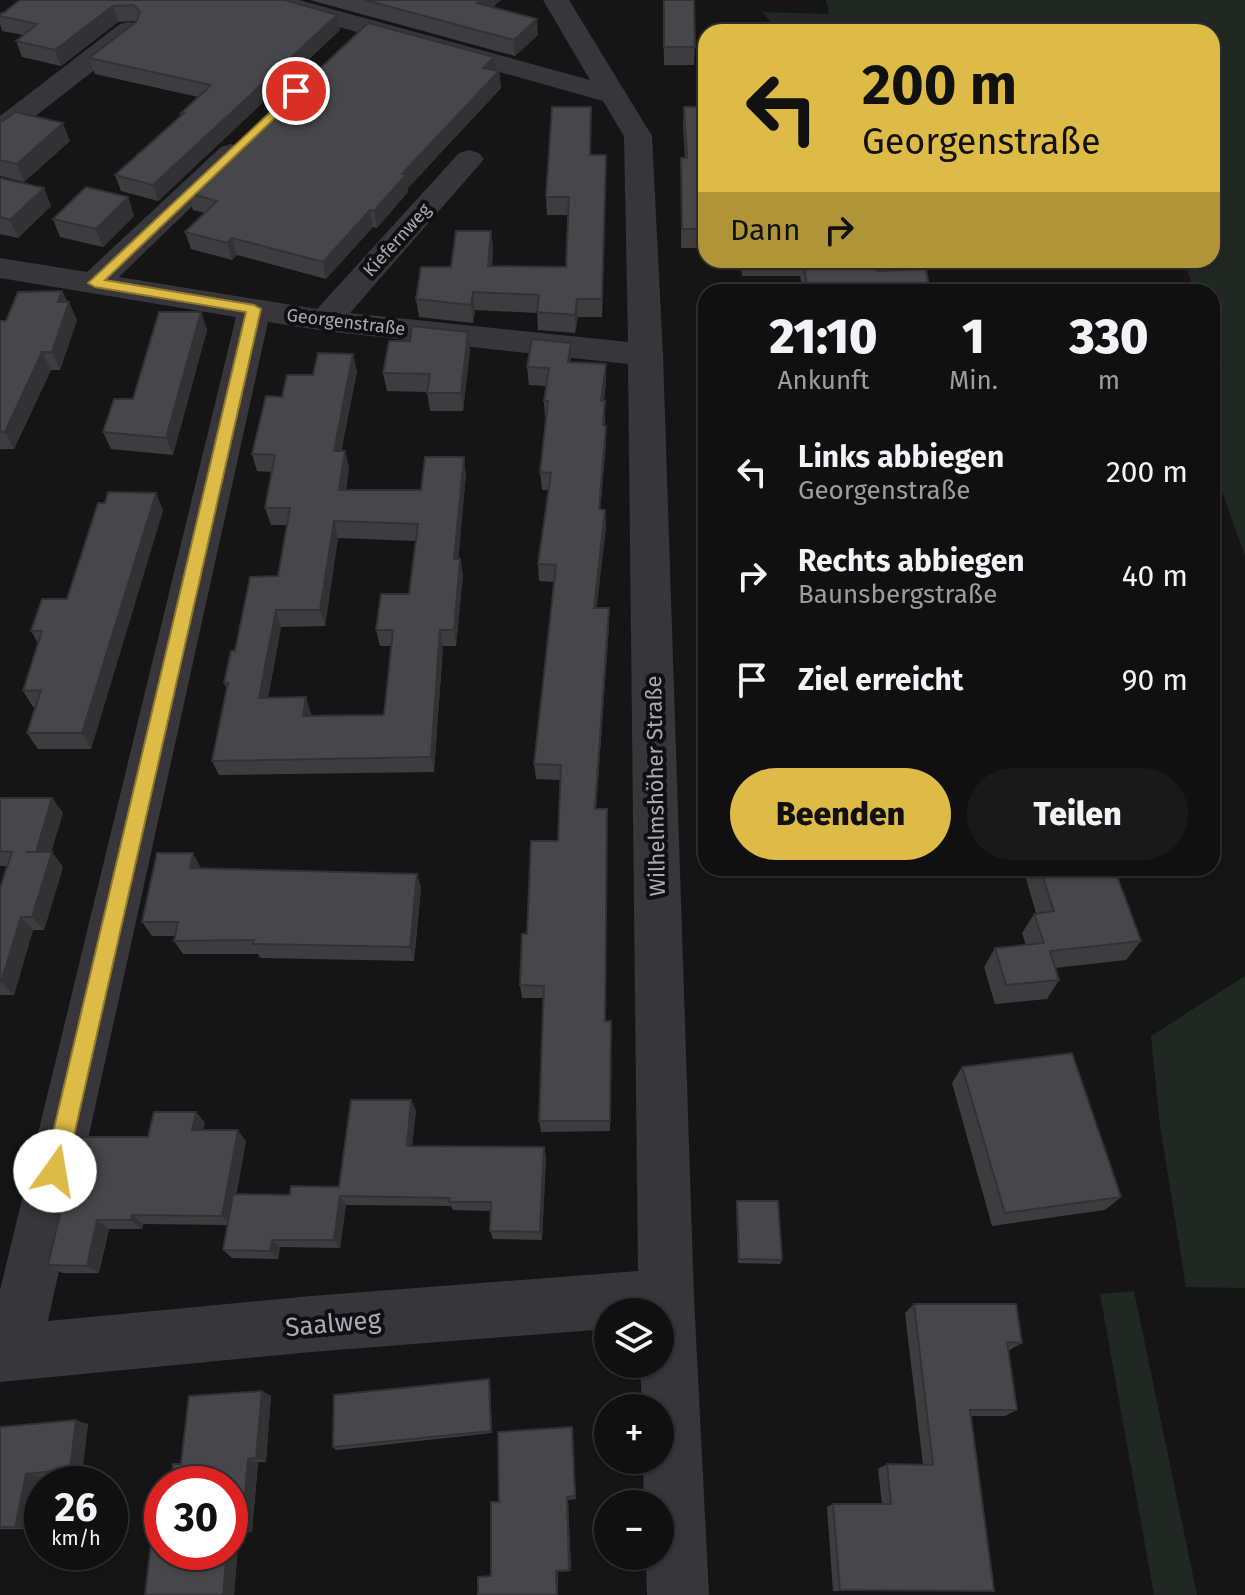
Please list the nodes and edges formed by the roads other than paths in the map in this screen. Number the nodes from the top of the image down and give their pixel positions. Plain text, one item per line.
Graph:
1 (270, 0) edge
2 (556, 0) edge
3 (364, 27) junction
4 (129, 30) edge
5 (341, 49) edge
6 (614, 95) junction
7 (0, 130) edge
8 (252, 134) edge
9 (469, 159) dead end
10 (1, 269) edge
11 (95, 283) junction
12 (254, 309) junction
13 (325, 321) junction
14 (646, 355) junction
15 (666, 1297) junction
16 (6, 1353) edge
17 (678, 1595) edge

1 - 3 street
2 - 6 street, Wilhelmshöher Straße
3 - 5 street
3 - 6 street
4 - 7 street
6 - 14 street, Wilhelmshöher Straße
8 - 11 street
9 - 13 street, Kiefernweg
10 - 11 street, Georgenstraße
11 - 12 street, Georgenstraße
12 - 13 street, Georgenstraße
12 - 16 street
13 - 14 street, Georgenstraße
14 - 15 street, Wilhelmshöher Straße
15 - 16 street, Saalweg
15 - 17 street, Wilhelmshöher Straße

